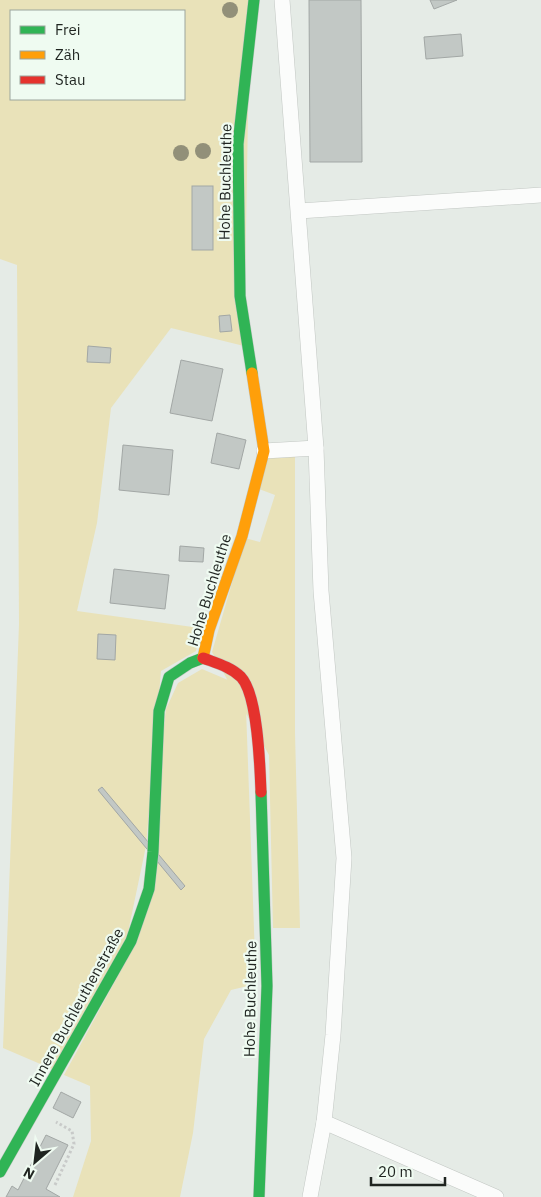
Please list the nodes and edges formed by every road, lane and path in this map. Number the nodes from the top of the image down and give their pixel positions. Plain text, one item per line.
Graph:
1 (254, 0) edge
2 (282, 0) edge
3 (541, 196) edge
4 (299, 211) junction
5 (316, 448) junction
6 (264, 451) junction
7 (203, 658) junction
8 (36, 1110) junction
9 (324, 1122) junction
10 (0, 1172) edge
11 (55, 1186) dead end
12 (259, 1197) edge
13 (310, 1197) edge
14 (496, 1197) edge

1 - 6 street, Hohe Buchleuthe
2 - 4 lane
3 - 4 lane
4 - 5 lane
5 - 6 lane
5 - 9 lane
6 - 7 street, Hohe Buchleuthe
7 - 8 street, Innere Buchleuthenstraße
7 - 12 street, Hohe Buchleuthe
8 - 10 street, Innere Buchleuthenstraße
8 - 11 path
9 - 13 lane
9 - 14 lane

